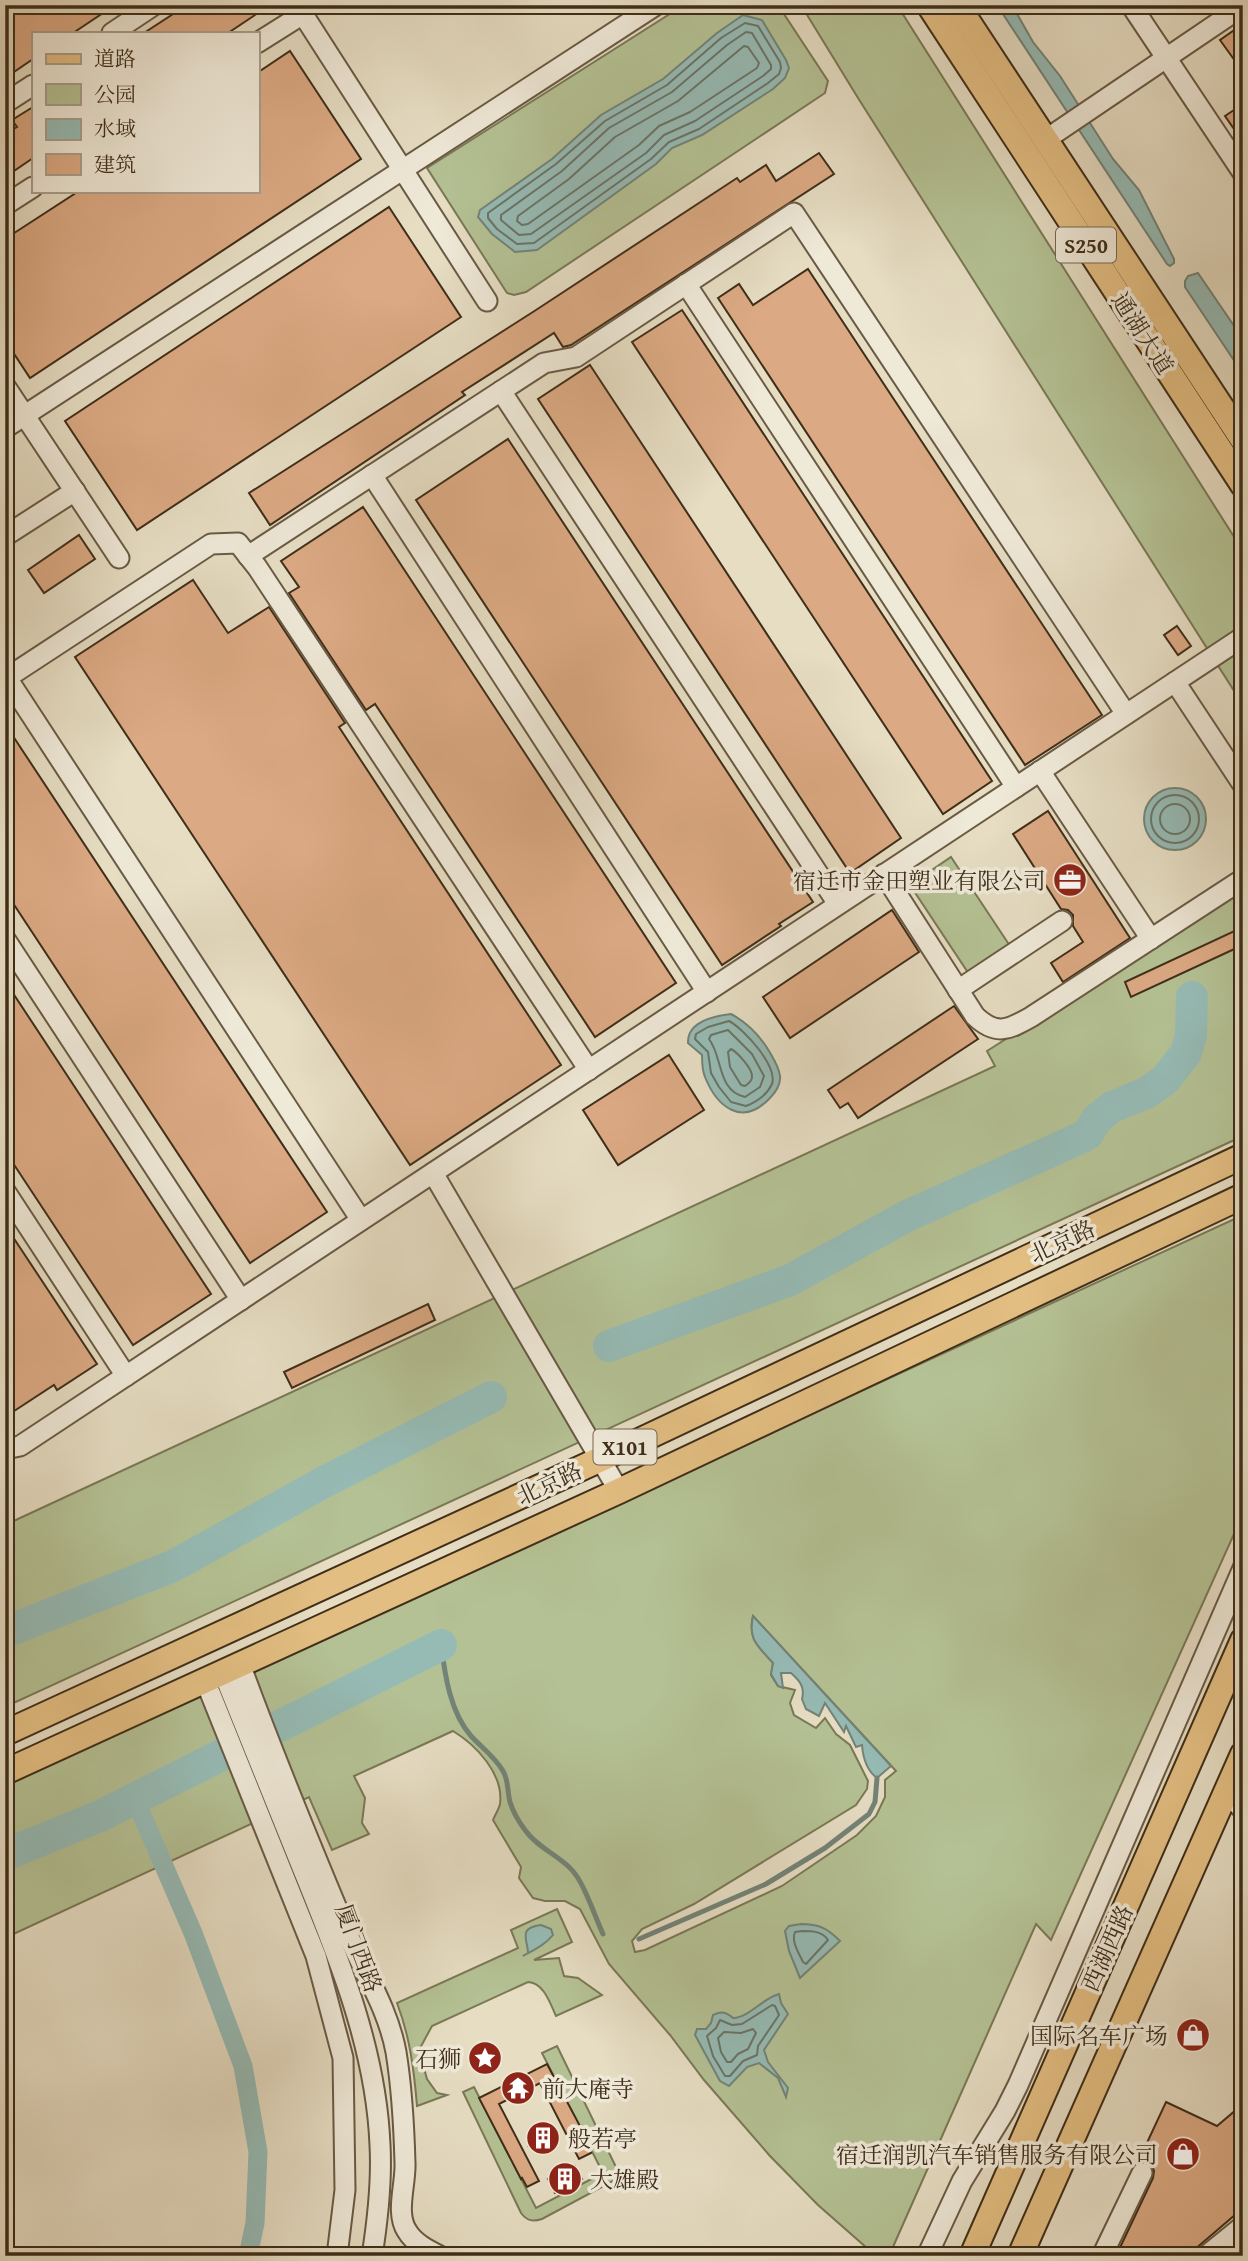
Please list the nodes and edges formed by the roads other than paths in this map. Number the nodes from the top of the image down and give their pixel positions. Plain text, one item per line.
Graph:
1 (154, 5) edge
2 (656, 5) edge
3 (929, 5) edge
4 (957, 5) edge
5 (1131, 5) edge
6 (1243, 6) edge
7 (300, 10) edge
8 (114, 32) edge
9 (259, 41) edge
10 (1166, 58) junction
11 (32, 86) edge
12 (5, 103) edge
13 (1045, 140) junction
14 (403, 170) junction
15 (1243, 173) edge
16 (32, 188) edge
17 (5, 205) edge
18 (686, 284) junction
19 (487, 301) dead end
20 (5, 386) edge
21 (501, 391) junction
22 (25, 415) junction
23 (5, 428) edge
24 (1243, 440) edge
25 (372, 475) junction
26 (1243, 485) edge
27 (75, 491) junction
28 (5, 536) edge
29 (248, 556) junction
30 (119, 558) dead end
31 (1243, 637) edge
32 (6, 679) edge
33 (1175, 682) junction
34 (1126, 714) junction
35 (1040, 771) junction
36 (1243, 785) edge
37 (1016, 787) junction
38 (884, 874) junction
39 (1243, 879) edge
40 (838, 904) junction
41 (1062, 921) dead end
42 (5, 939) edge
43 (1151, 939) junction
44 (958, 990) junction
45 (707, 992) junction
46 (589, 1069) junction
47 (1243, 1156) edge
48 (433, 1173) junction
49 (5, 1191) edge
50 (1243, 1196) edge
51 (361, 1220) junction
52 (241, 1300) junction
53 (126, 1376) junction
54 (5, 1449) edge
55 (601, 1459) junction
56 (619, 1491) junction
57 (1243, 1568) edge
58 (1243, 1640) edge
59 (223, 1672) junction
60 (242, 1722) junction
61 (5, 1733) edge
62 (1243, 1754) edge
63 (5, 1772) edge
64 (274, 1778) junction
65 (1227, 1791) junction
66 (1243, 1811) edge
67 (1142, 2173) dead end
68 (1243, 2226) edge
69 (337, 2256) edge
70 (372, 2256) edge
71 (440, 2256) edge
72 (927, 2256) edge
73 (972, 2256) edge
74 (1020, 2256) edge
75 (1102, 2256) edge
76 (1206, 2256) edge

1 - 8 street
2 - 14 street
3 - 26 main road, 通湖大道 / S250
4 - 13 main road, 通湖大道 / S250
5 - 10 street
6 - 10 street
7 - 9 street
7 - 14 street
10 - 13 street
10 - 15 street
11 - 12 street
13 - 24 main road, 通湖大道 / S250
14 - 19 street
14 - 22 street
16 - 17 street
18 - 21 street
18 - 34 street
18 - 37 street
20 - 22 street
21 - 25 street
21 - 40 street
22 - 23 street
22 - 27 street
25 - 29 street
25 - 45 street
27 - 28 street
27 - 30 street
29 - 32 street
29 - 46 street
31 - 33 street
32 - 51 street
33 - 34 street
33 - 36 street
34 - 35 street
35 - 37 street
35 - 43 street
37 - 38 street
38 - 40 street
38 - 44 street
39 - 43 street
40 - 45 street
41 - 44 street
42 - 52 street
43 - 44 street
45 - 46 street
46 - 48 street
47 - 55 main road, 北京路 / X101
48 - 51 street
48 - 55 street
49 - 53 street
50 - 56 main road, 北京路 / X101
51 - 52 street
52 - 53 street
53 - 54 street
55 - 56 street
55 - 61 main road, 北京路 / X101
56 - 59 main road, 北京路 / X101
57 - 72 street
58 - 73 main road, 西湖西路
59 - 60 street, 厦门西路
59 - 60 street
59 - 63 main road, 北京路 / X101
60 - 64 street, 厦门西路
60 - 69 street, 厦门西路
62 - 65 main road, 西湖西路
64 - 70 street, 厦门西路
64 - 71 street
65 - 66 street
65 - 74 main road, 西湖西路
67 - 75 street
68 - 76 street

